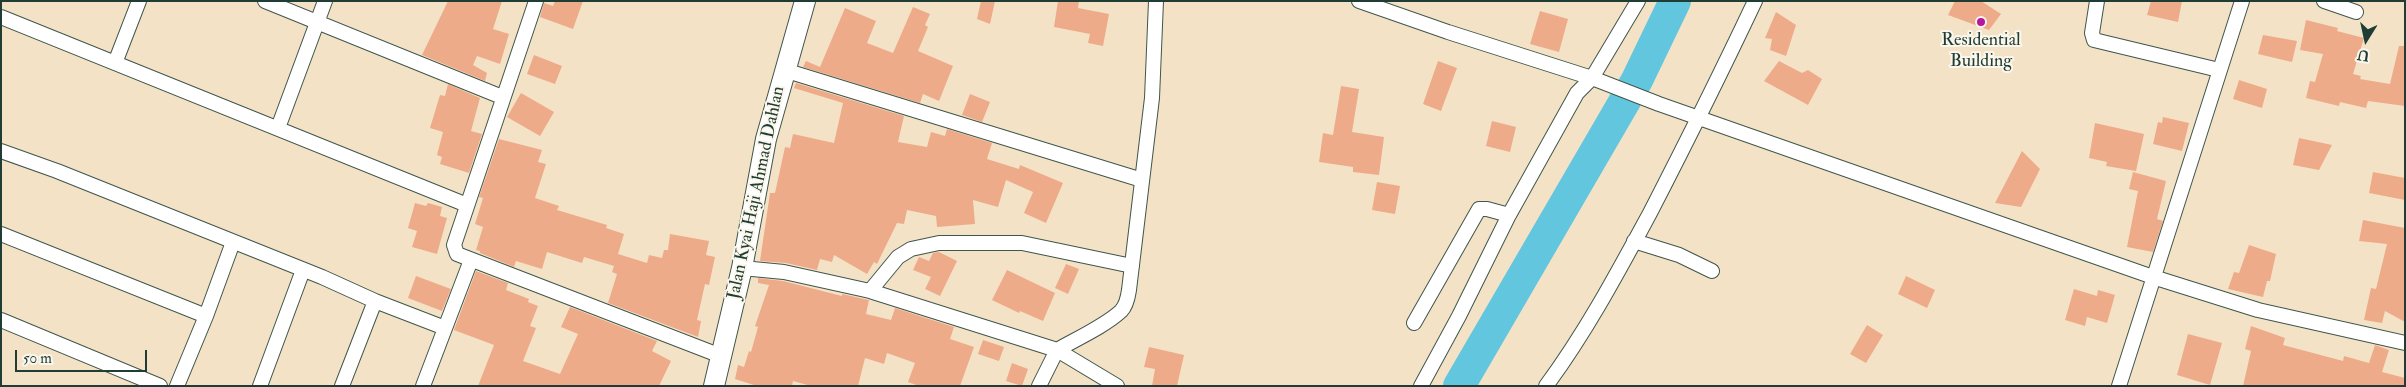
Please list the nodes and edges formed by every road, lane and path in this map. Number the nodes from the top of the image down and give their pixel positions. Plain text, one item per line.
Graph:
1 (139, 1) edge
2 (265, 1) edge
3 (325, 1) edge
4 (536, 1) edge
5 (805, 1) edge
6 (1156, 1) edge
7 (1359, 1) edge
8 (1638, 1) edge
9 (1755, 1) edge
10 (2097, 1) edge
11 (2242, 1) edge
12 (2324, 1) edge
13 (2356, 12) dead end
14 (1, 17) edge
15 (317, 22) junction
16 (115, 63) junction
17 (784, 70) junction
18 (2219, 70) junction
19 (1598, 80) junction
20 (502, 97) junction
21 (1700, 118) junction
22 (278, 128) junction
23 (1, 151) edge
24 (1142, 180) junction
25 (467, 205) junction
26 (1509, 215) junction
27 (1, 234) edge
28 (1634, 241) junction
29 (233, 242) junction
30 (471, 260) junction
31 (1132, 266) junction
32 (742, 268) junction
33 (303, 270) junction
34 (1712, 271) dead end
35 (2153, 277) junction
36 (870, 291) junction
37 (376, 301) junction
38 (206, 316) junction
39 (1, 320) edge
40 (1414, 323) dead end
41 (445, 328) junction
42 (2405, 343) edge
43 (1057, 350) junction
44 (721, 356) junction
45 (160, 386) edge
46 (177, 386) edge
47 (260, 386) edge
48 (342, 386) edge
49 (422, 386) edge
50 (714, 386) edge
51 (1039, 386) edge
52 (1117, 386) edge
53 (1421, 386) edge
54 (1546, 386) edge
55 (2119, 386) edge

1 - 16 street
2 - 15 street
3 - 15 street
4 - 20 street
5 - 17 street, Jalan Kyai Haji Ahmad Dahlan
6 - 24 street
7 - 19 street
8 - 19 street
9 - 21 street
10 - 18 street
11 - 18 street
12 - 13 street
14 - 16 street
15 - 20 street
15 - 22 street
16 - 22 street
17 - 24 street
17 - 32 street, Jalan Kyai Haji Ahmad Dahlan
18 - 35 street
19 - 21 street
19 - 26 street
20 - 25 street
21 - 28 street
21 - 35 street
22 - 25 street
23 - 29 street
24 - 31 street
25 - 30 street
26 - 40 street
26 - 53 street
27 - 38 street
28 - 34 street
28 - 54 street
29 - 33 street
29 - 38 street
30 - 41 street
30 - 44 street
31 - 36 street
31 - 43 street
32 - 36 street
32 - 44 street, Jalan Kyai Haji Ahmad Dahlan
33 - 37 street
33 - 47 street
35 - 42 street
35 - 55 street
36 - 43 street
37 - 41 street
37 - 48 street
38 - 46 street
39 - 45 street
41 - 49 street
43 - 51 street
43 - 52 street
44 - 50 street, Jalan Kyai Haji Ahmad Dahlan

